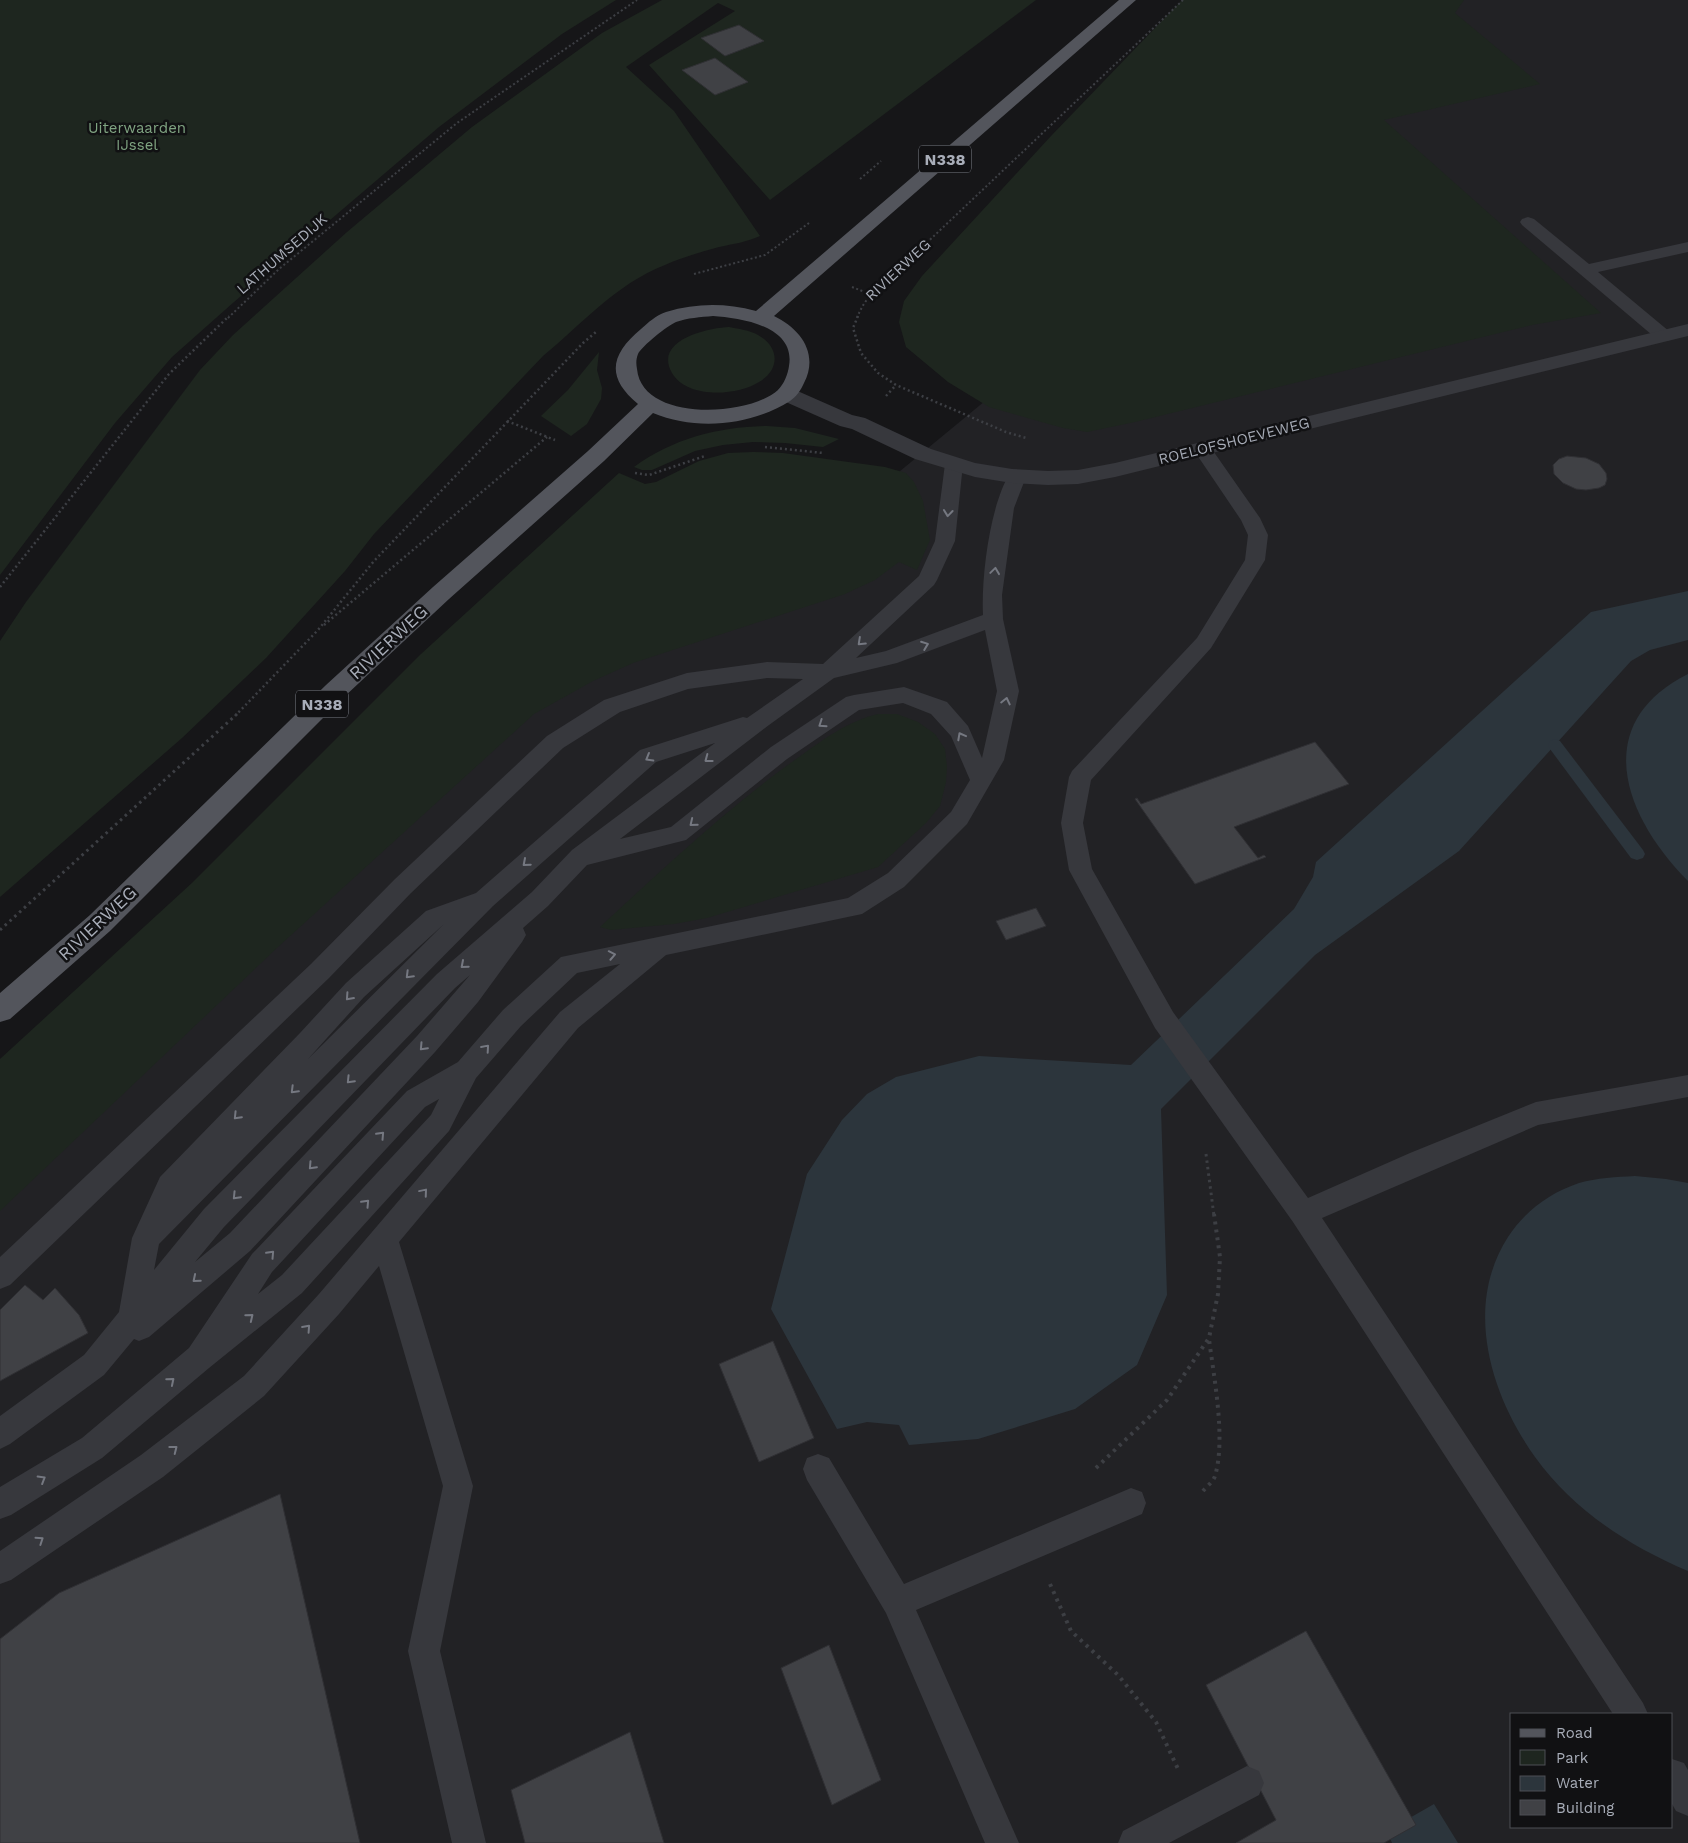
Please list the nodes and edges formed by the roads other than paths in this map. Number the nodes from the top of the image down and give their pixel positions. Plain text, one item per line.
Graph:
1 (1128, 0) edge
2 (1528, 222) dead end
3 (1688, 247) edge
4 (1586, 270) junction
5 (761, 317) junction
6 (1688, 330) edge
7 (1664, 336) junction
8 (786, 394) junction
9 (650, 404) junction
10 (1202, 449) junction
11 (954, 464) junction
12 (1017, 477) junction
13 (993, 619) junction
14 (828, 672) junction
15 (761, 719) junction
16 (981, 780) junction
17 (580, 857) junction
18 (540, 899) junction
19 (659, 946) junction
20 (0, 1010) edge
21 (1688, 1086) edge
22 (1303, 1213) junction
23 (384, 1238) junction
24 (0, 1276) edge
25 (132, 1319) junction
26 (94, 1365) junction
27 (0, 1434) edge
28 (818, 1469) dead end
29 (1131, 1503) dead end
30 (0, 1504) edge
31 (0, 1569) edge
32 (897, 1602) junction
33 (1631, 1713) edge
34 (1673, 1776) edge
35 (1247, 1783) dead end
36 (1688, 1799) edge
37 (469, 1843) edge
38 (1002, 1843) edge
39 (1135, 1843) edge

1 - 5 main road, N338
2 - 4 lane
3 - 4 lane
4 - 7 lane
5 - 8 main road
5 - 9 main road
6 - 7 street, ROELOFSHOEVEWEG
7 - 10 street, ROELOFSHOEVEWEG
8 - 9 main road
8 - 11 street, ROELOFSHOEVEWEG
9 - 20 main road, RIVIERWEG / N338
10 - 12 street, ROELOFSHOEVEWEG
10 - 22 lane
11 - 12 street, ROELOFSHOEVEWEG
11 -> 14 lane
13 -> 12 lane
14 -> 13 lane
16 -> 13 lane
14 - 15 lane
14 - 24 lane
15 -> 17 lane
15 -> 25 lane
16 -> 17 lane
16 - 19 lane
17 - 18 lane
18 -> 25 lane
18 -> 26 lane
23 -> 19 lane
30 -> 19 lane
21 - 22 lane
22 - 33 lane
31 -> 23 lane
23 - 37 lane
25 - 26 lane
26 - 27 lane
28 - 32 lane
29 - 32 lane
32 - 38 lane
34 - 36 lane
35 - 39 lane

